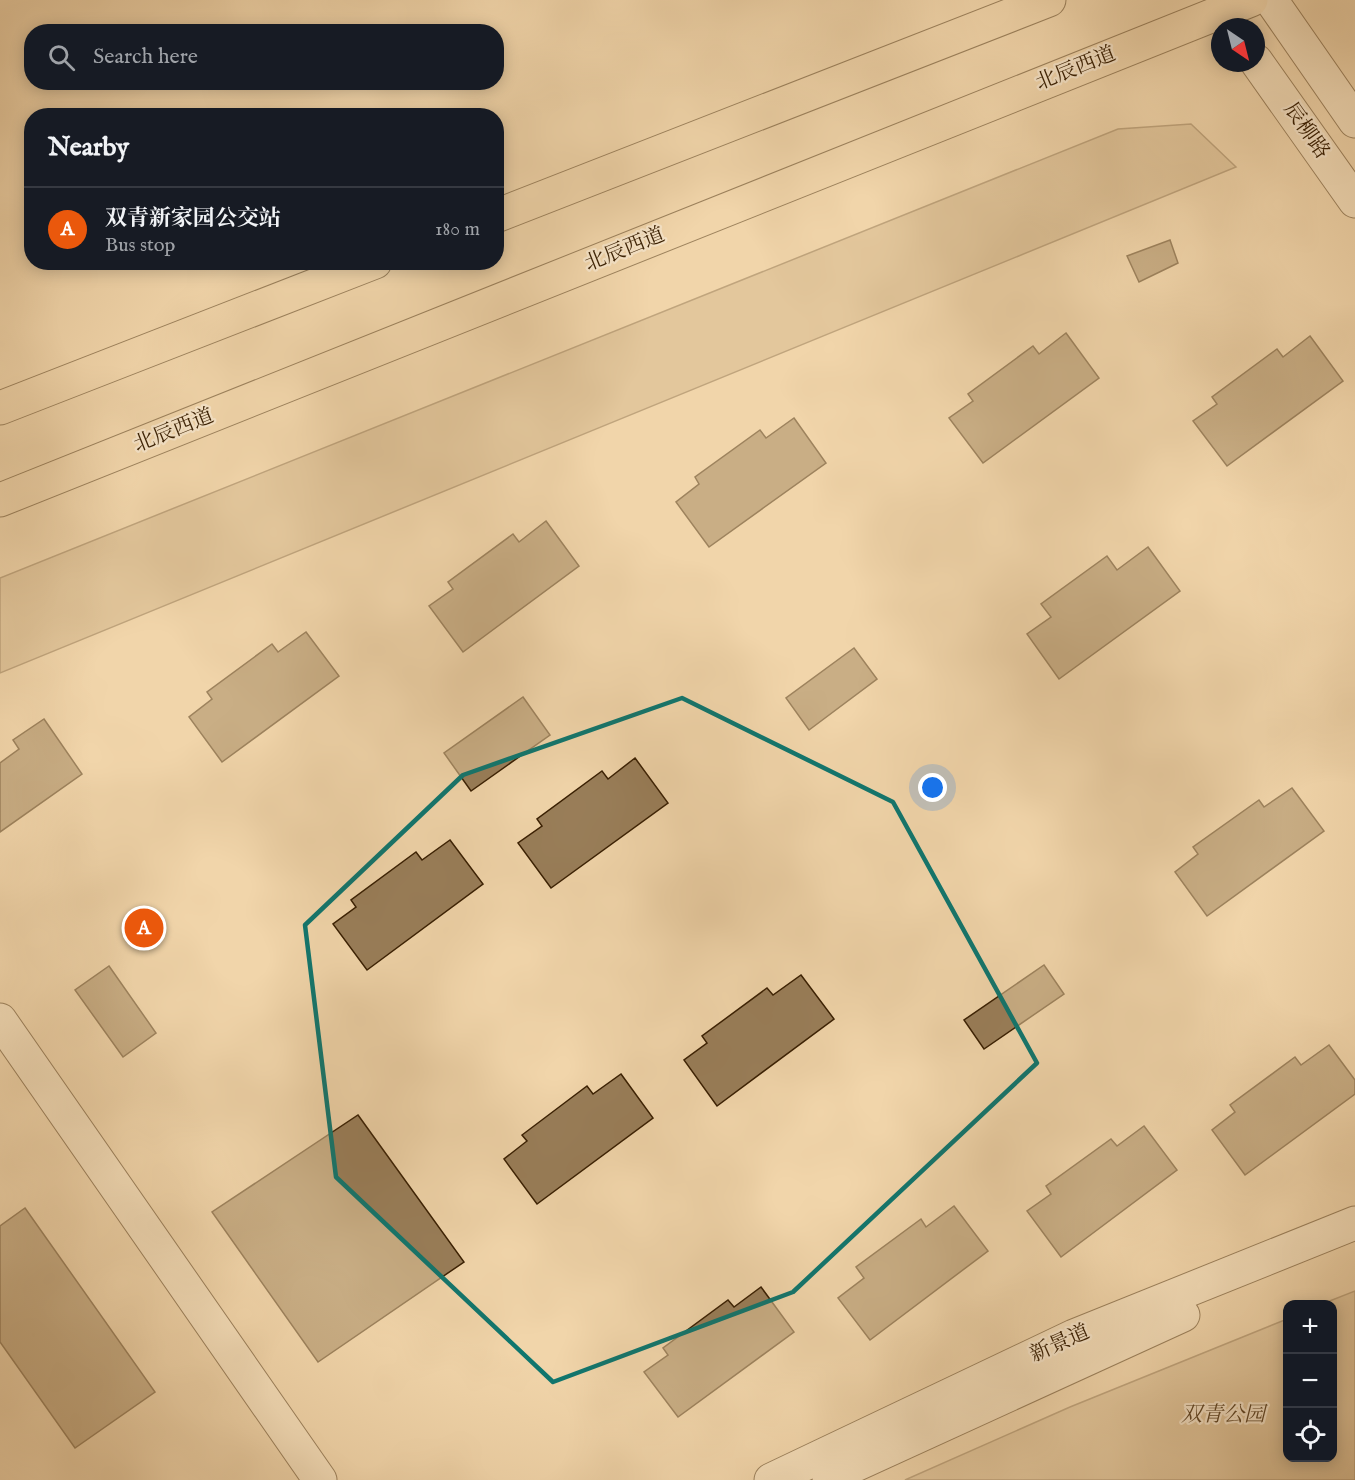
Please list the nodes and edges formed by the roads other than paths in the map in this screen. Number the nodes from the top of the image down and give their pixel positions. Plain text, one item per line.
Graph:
1 (1049, 0) edge
2 (1271, 0) edge
3 (1230, 10) edge
4 (1264, 72) edge
5 (1355, 121) edge
6 (1355, 201) edge
7 (504, 213) edge
8 (354, 270) edge
9 (0, 408) edge
10 (0, 501) edge
11 (0, 1020) edge
12 (0, 1057) edge
13 (1355, 1223) edge
14 (1355, 1248) edge
15 (292, 1480) edge
16 (320, 1480) edge
17 (771, 1480) edge
18 (822, 1480) edge

1 - 7 main road
2 - 5 street
3 - 10 main road, 北辰西道
4 - 6 street, 辰柳路
8 - 9 main road
11 - 16 street
12 - 15 street
13 - 17 street, 新景道
14 - 18 street, 新景道

